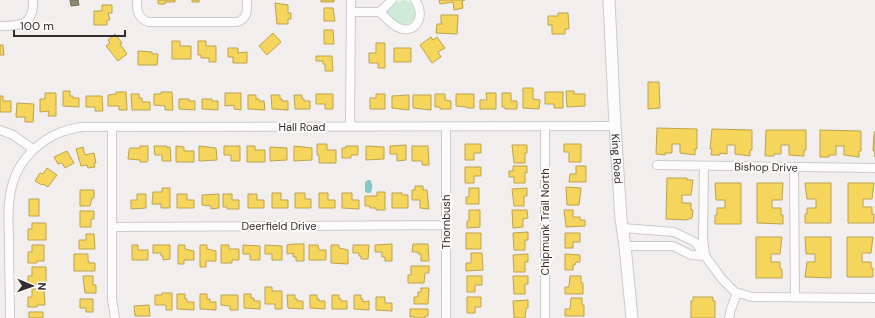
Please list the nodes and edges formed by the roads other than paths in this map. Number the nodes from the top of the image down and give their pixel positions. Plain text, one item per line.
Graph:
1 (33, 0) edge
2 (137, 0) edge
3 (247, 0) edge
4 (351, 0) edge
5 (392, 0) edge
6 (415, 0) edge
7 (609, 0) edge
8 (351, 12) junction
9 (380, 12) junction
10 (0, 26) edge
11 (545, 126) junction
12 (615, 126) junction
13 (350, 127) junction
14 (446, 127) junction
15 (112, 128) junction
16 (0, 130) edge
17 (33, 149) junction
18 (657, 165) dead end
19 (704, 166) junction
20 (794, 167) junction
21 (875, 168) edge
22 (446, 225) junction
23 (112, 227) junction
24 (622, 228) junction
25 (625, 246) junction
26 (705, 256) junction
27 (737, 293) junction
28 (795, 298) junction
29 (875, 298) edge
30 (10, 318) edge
31 (115, 318) edge
32 (446, 318) edge
33 (545, 318) edge
34 (632, 318) edge
35 (729, 318) edge

1 - 10 street
2 - 3 street
4 - 8 street
5 - 9 street
6 - 9 street
7 - 12 main road, King Road
8 - 9 street
8 - 13 street
11 - 12 street, Hall Road
11 - 14 street, Hall Road
11 - 33 street, Chipmunk Trail North
12 - 24 main road, King Road
13 - 14 street, Hall Road
13 - 15 street, Hall Road
14 - 22 street, Thornbush
15 - 17 street, Hall Road
15 - 23 street
16 - 17 street
17 - 30 street, Hall Road
18 - 19 street, Bishop Drive
19 - 20 street, Bishop Drive
19 - 26 street
20 - 21 street, Bishop Drive
20 - 28 street
22 - 23 street, Deerfield Drive
22 - 32 street, Thornbush
23 - 31 street
24 - 25 main road, King Road
24 - 26 street
25 - 26 street
25 - 34 main road, King Road
26 - 27 street
27 - 28 street
27 - 35 street
28 - 29 street

